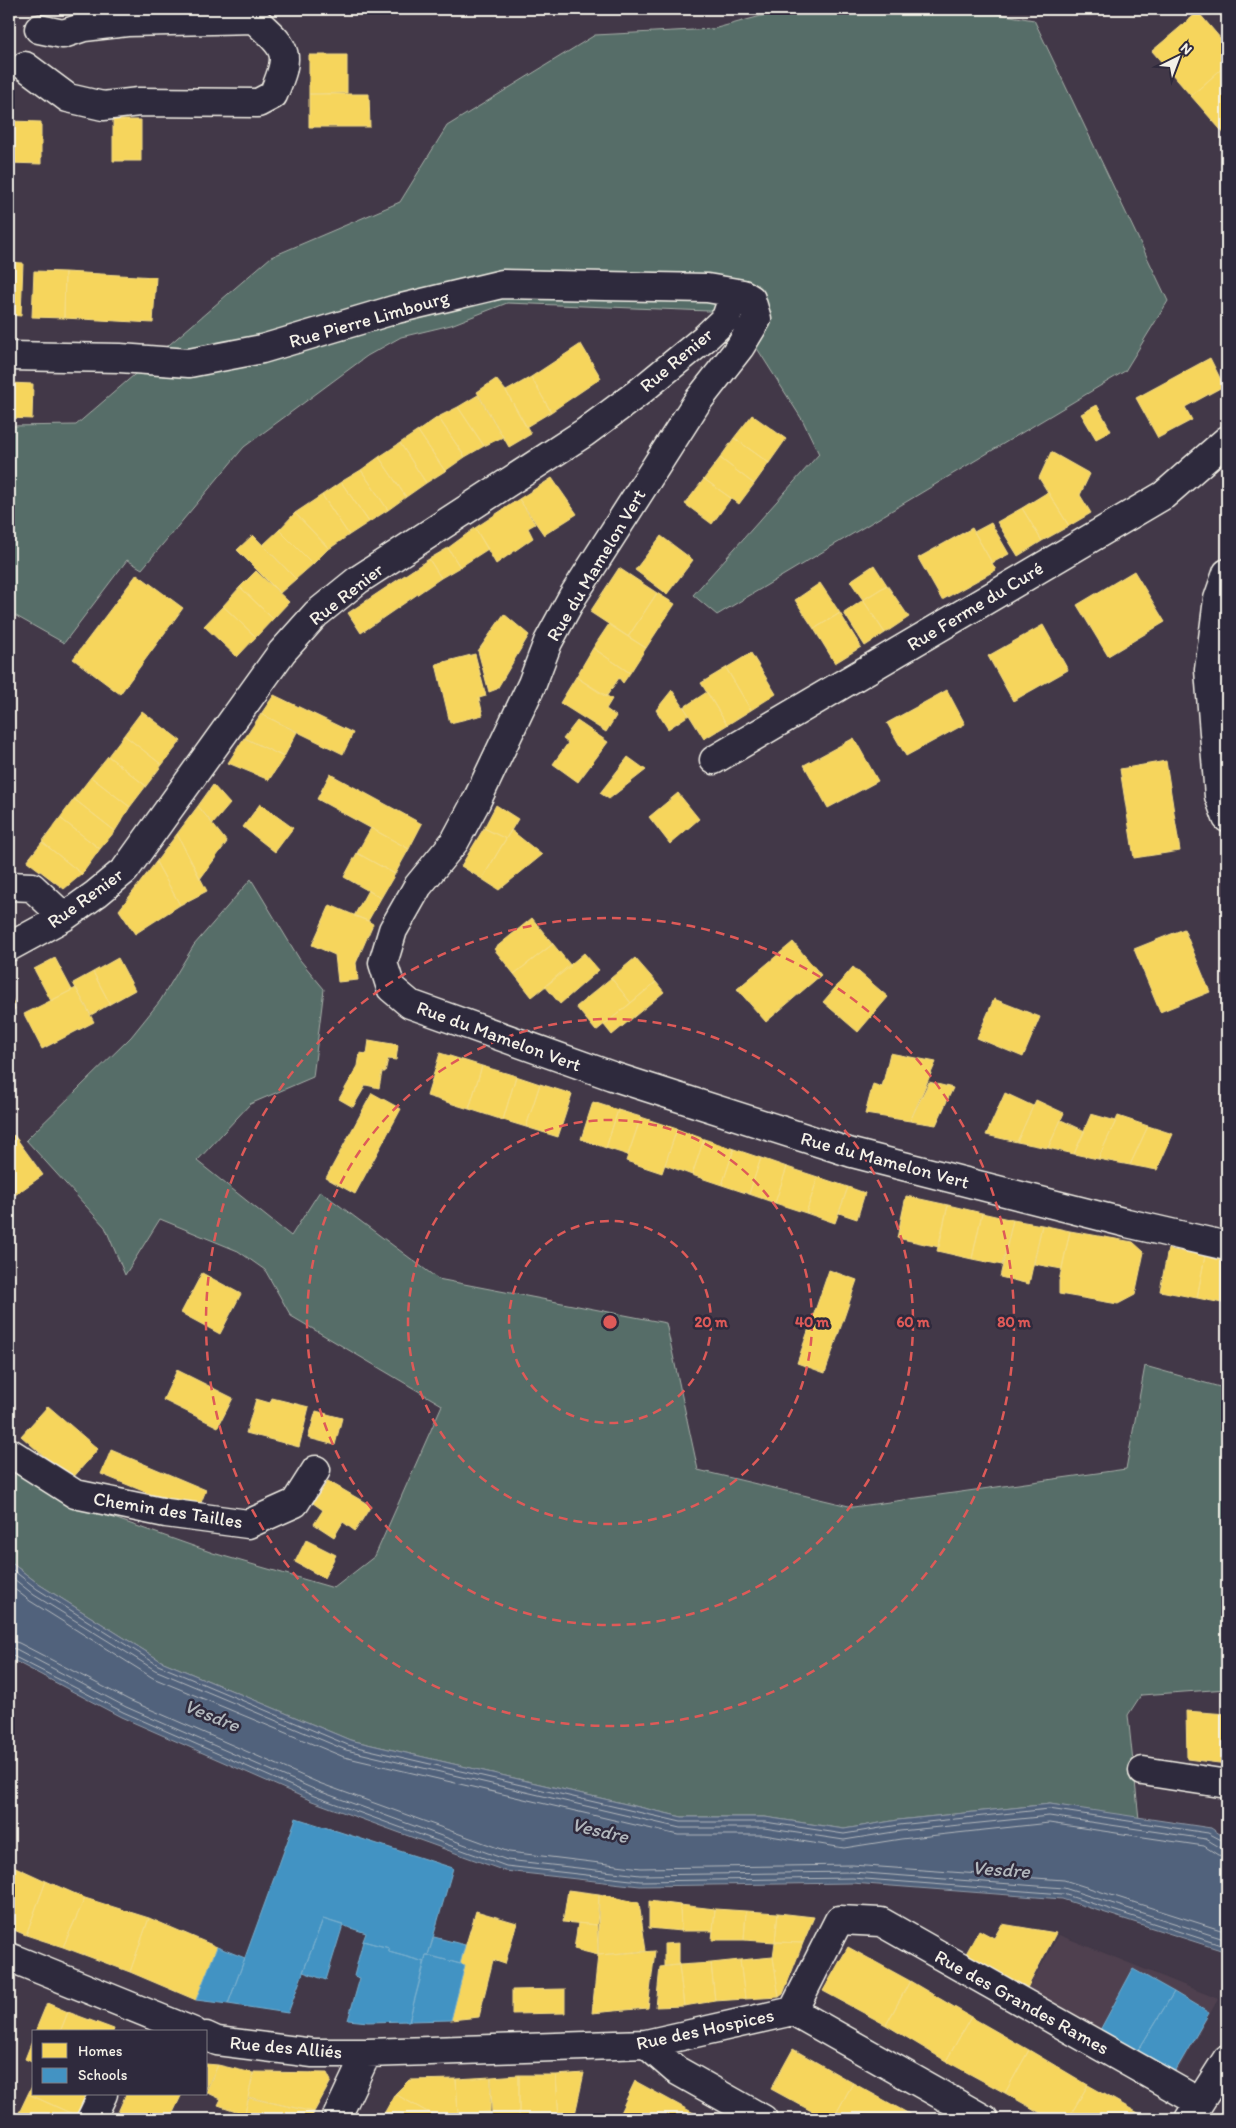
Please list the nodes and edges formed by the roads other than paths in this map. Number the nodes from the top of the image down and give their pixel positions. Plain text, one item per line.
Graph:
1 (36, 19) edge
2 (17, 66) edge
3 (730, 293) junction
4 (9, 356) edge
5 (1227, 440) edge
6 (1227, 573) edge
7 (714, 760) dead end
8 (1227, 818) edge
9 (9, 886) edge
10 (64, 917) junction
11 (9, 947) edge
12 (1227, 1246) edge
13 (9, 1452) edge
14 (316, 1470) dead end
15 (1143, 1771) dead end
16 (1227, 1784) edge
17 (9, 1957) edge
18 (793, 2011) junction
19 (136, 2022) edge
20 (182, 2030) edge
21 (208, 2037) edge
22 (646, 2044) junction
23 (367, 2053) junction
24 (1227, 2059) edge
25 (102, 2096) edge
26 (1194, 2110) edge
27 (91, 2119) edge
28 (336, 2119) edge
29 (764, 2119) edge
30 (984, 2119) edge

1 - 2 street
1 - 2 street
3 - 4 street, Rue Pierre Limbourg
3 - 10 street, Rue Renier
3 - 12 street, Rue du Mamelon Vert
5 - 7 street, Rue Ferme du Curé
6 - 8 street
9 - 10 street
10 - 11 street, Rue Renier
13 - 14 street, Chemin des Tailles
15 - 16 street
17 - 19 street
18 - 22 street, Rue des Hospices
18 - 26 street, Rue des Grandes Rames
18 - 30 street, Rue des Hospices
19 - 20 street
21 - 23 street, Rue des Alliés
22 - 23 street, Rue des Hospices
22 - 29 street
23 - 28 street
24 - 26 street
25 - 27 street

